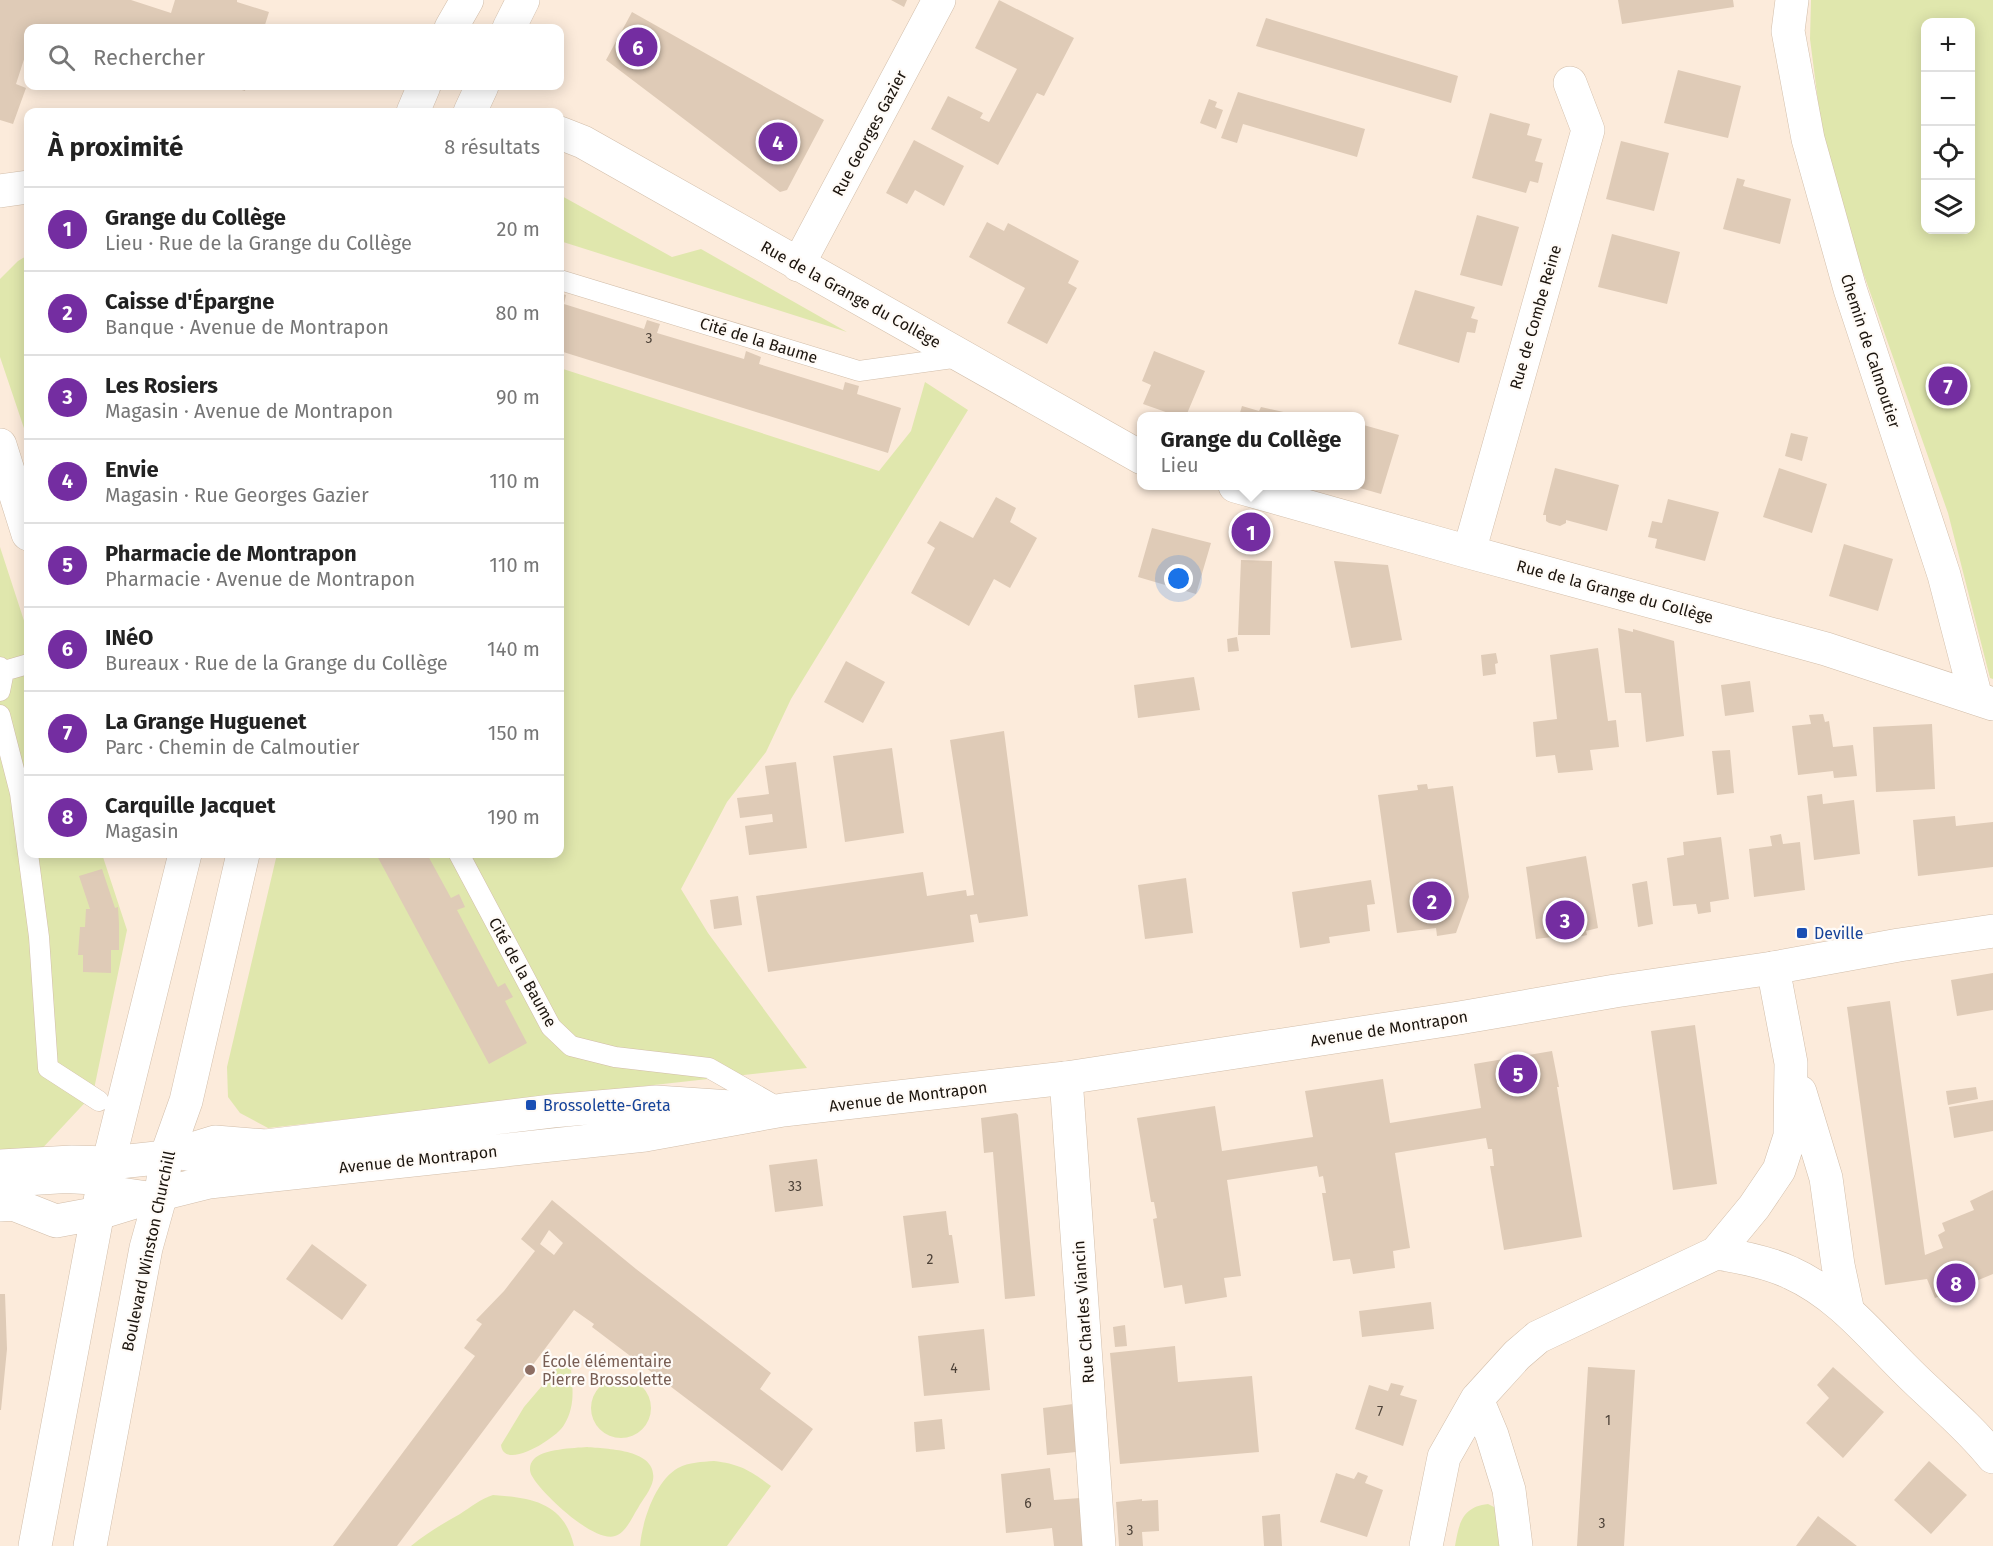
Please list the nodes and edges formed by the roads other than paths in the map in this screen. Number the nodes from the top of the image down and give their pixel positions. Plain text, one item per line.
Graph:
1 (467, 0) edge
2 (523, 0) edge
3 (939, 0) edge
4 (1792, 0) edge
5 (453, 24) edge
6 (511, 24) edge
7 (1570, 83) dead end
8 (422, 90) edge
9 (480, 90) edge
10 (415, 108) edge
11 (472, 108) edge
12 (564, 135) edge
13 (24, 188) edge
14 (0, 191) edge
15 (798, 265) junction
16 (564, 281) edge
17 (962, 357) junction
18 (0, 445) edge
19 (1137, 455) edge
20 (1249, 490) edge
21 (24, 521) edge
22 (1469, 552) junction
23 (24, 665) edge
24 (2, 669) edge
25 (0, 691) edge
26 (1984, 701) edge
27 (0, 715) edge
28 (24, 823) edge
29 (29, 858) edge
30 (184, 858) edge
31 (242, 858) edge
32 (461, 858) edge
33 (1993, 931) edge
34 (1773, 968) junction
35 (1791, 1063) junction
36 (1066, 1077) junction
37 (99, 1101) dead end
38 (783, 1110) junction
39 (166, 1157) junction
40 (0, 1166) edge
41 (0, 1187) edge
42 (104, 1187) junction
43 (161, 1194) junction
44 (0, 1205) edge
45 (1716, 1253) junction
46 (1848, 1312) junction
47 (1477, 1399) junction
48 (1993, 1457) edge
49 (35, 1546) edge
50 (90, 1546) edge
51 (1098, 1546) edge
52 (1426, 1546) edge
53 (1516, 1546) edge

1 - 5 street
2 - 6 street
3 - 15 street, Rue Georges Gazier
4 - 26 street, Chemin de Calmoutier
7 - 22 street, Rue de Combe Reine
8 - 10 street
9 - 11 street
12 - 15 street, Rue de la Grange du Collège
13 - 14 street
15 - 17 street, Rue de la Grange du Collège
16 - 17 lane, Cité de la Baume
17 - 19 street, Rue de la Grange du Collège
18 - 21 street
20 - 22 street, Rue de la Grange du Collège
22 - 26 street, Rue de la Grange du Collège
23 - 24 lane
24 - 25 lane
27 - 28 lane
29 - 37 lane
30 - 42 street
31 - 39 street, Boulevard Winston Churchill
32 - 38 lane, Cité de la Baume
33 - 34 street, Avenue de Montrapon
34 - 35 street
34 - 36 street, Avenue de Montrapon
35 - 45 street
35 - 46 street
36 - 38 street, Avenue de Montrapon
36 - 51 street, Rue Charles Viancin
38 - 39 street, Avenue de Montrapon
38 - 43 street, Avenue de Montrapon
39 - 42 street, Avenue de Montrapon
39 - 43 street, Boulevard Winston Churchill
40 - 42 street
41 - 42 lane
42 - 43 street, Avenue de Montrapon
42 - 44 street
42 - 49 street
43 - 50 street, Boulevard Winston Churchill
45 - 46 street
45 - 47 street
46 - 48 street
47 - 52 street
47 - 53 street

